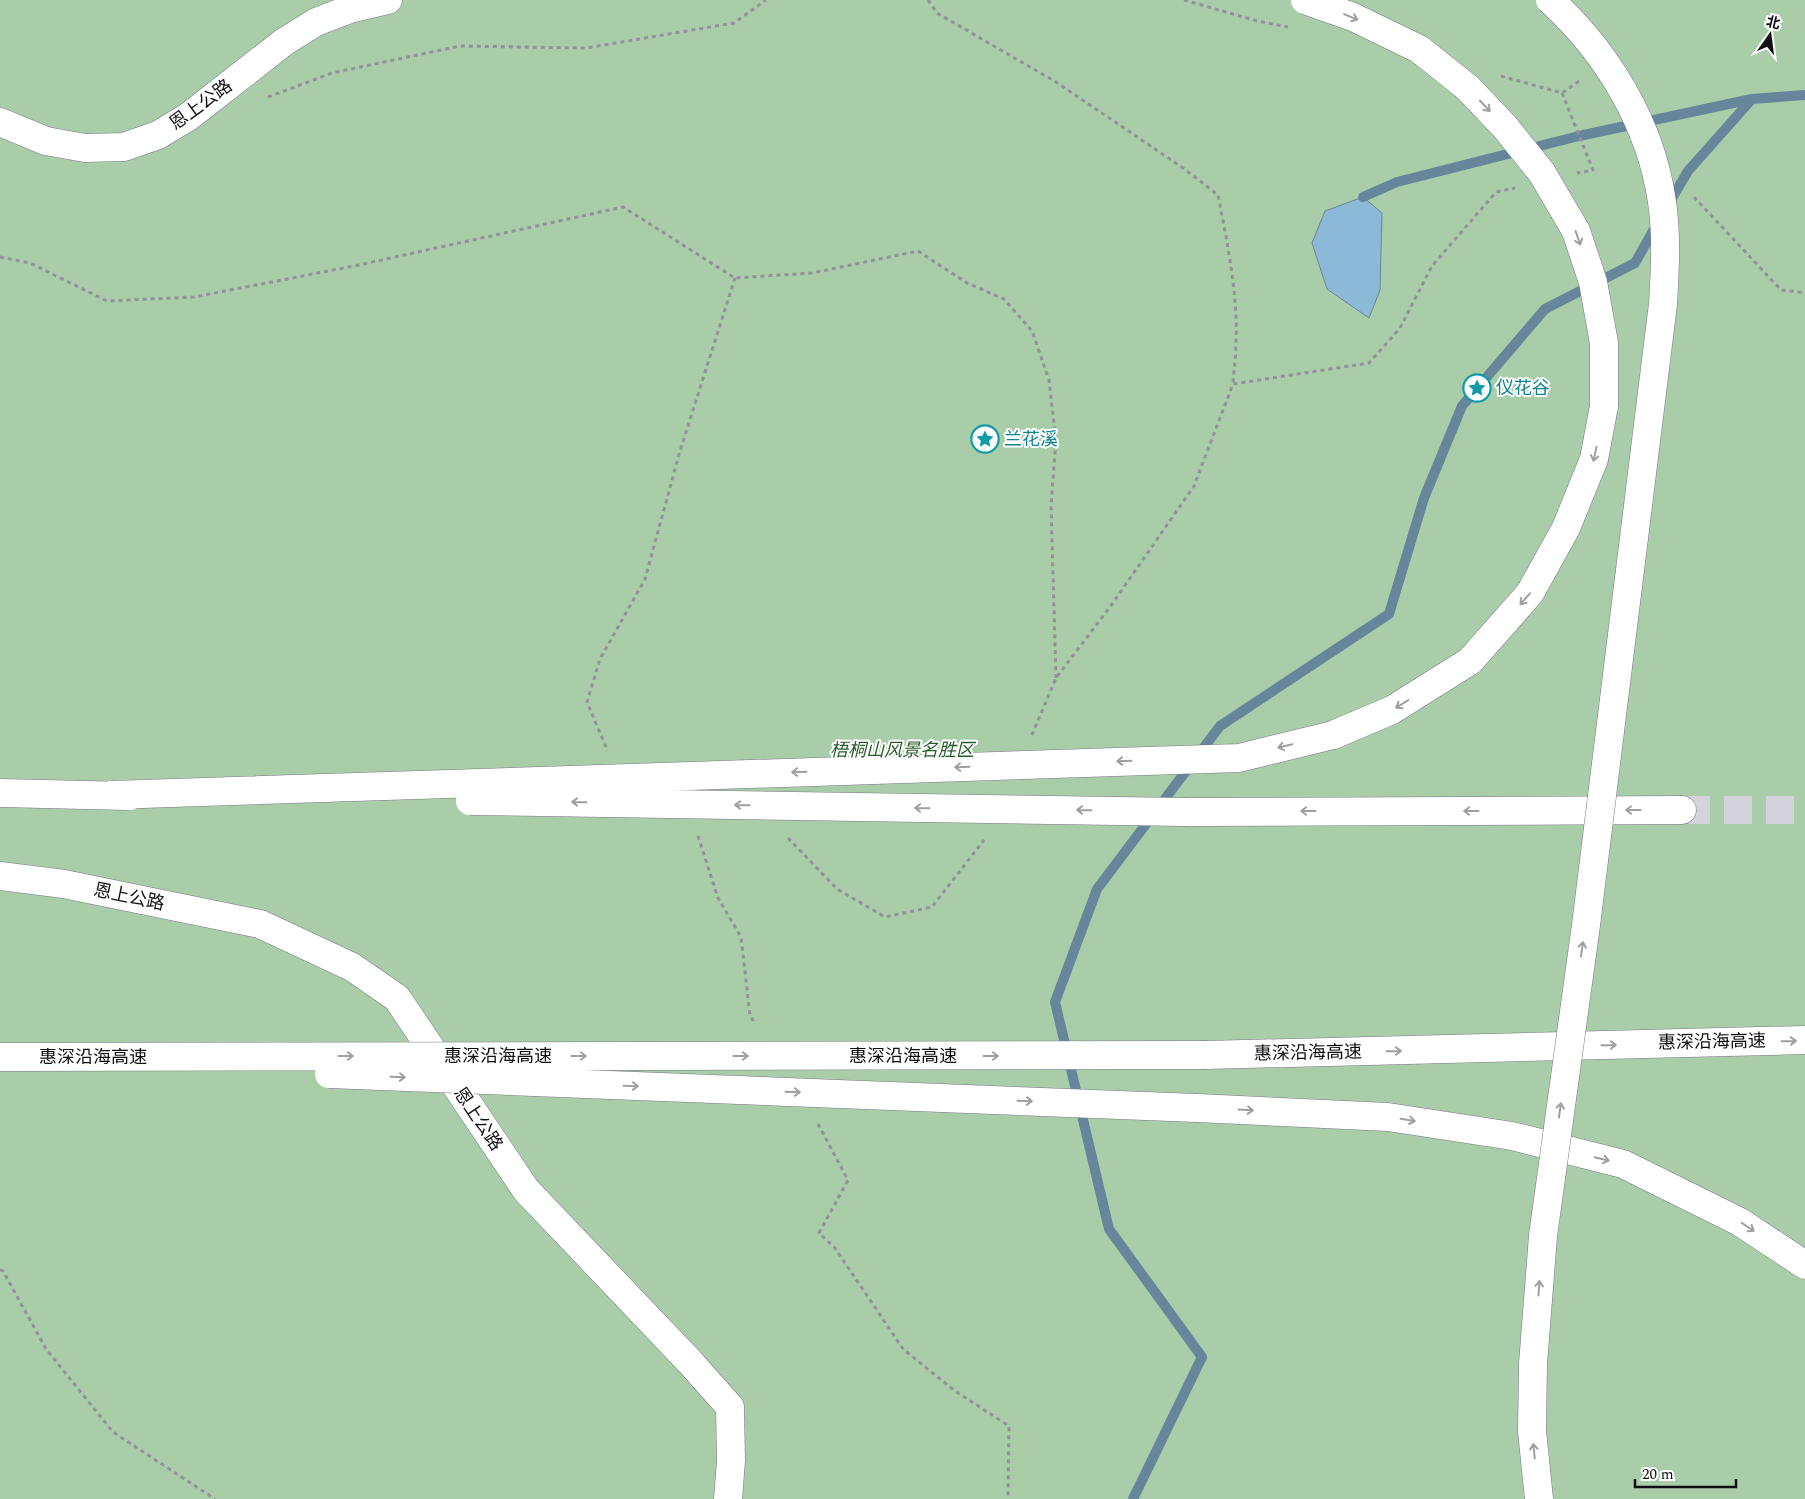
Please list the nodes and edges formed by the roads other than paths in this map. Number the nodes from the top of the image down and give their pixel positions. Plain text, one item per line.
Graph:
1 (388, 0) edge
2 (1305, 0) edge
3 (1550, 0) edge
4 (0, 122) edge
5 (0, 793) edge
6 (112, 795) junction
7 (1682, 810) tunnel mouth
8 (0, 876) edge
9 (1805, 1040) edge
10 (0, 1057) edge
11 (0, 1062) edge
12 (1805, 1265) edge
13 (728, 1499) edge
14 (1540, 1499) edge

1 - 4 main road, 恩上公路
2 -> 6 main road, bridge
14 -> 3 main road, bridge
5 - 6 main road, bridge
7 -> 6 main road, bridge
8 - 13 main road, 恩上公路
10 -> 9 main road, 惠深沿海高速, bridge
11 -> 12 main road, bridge

